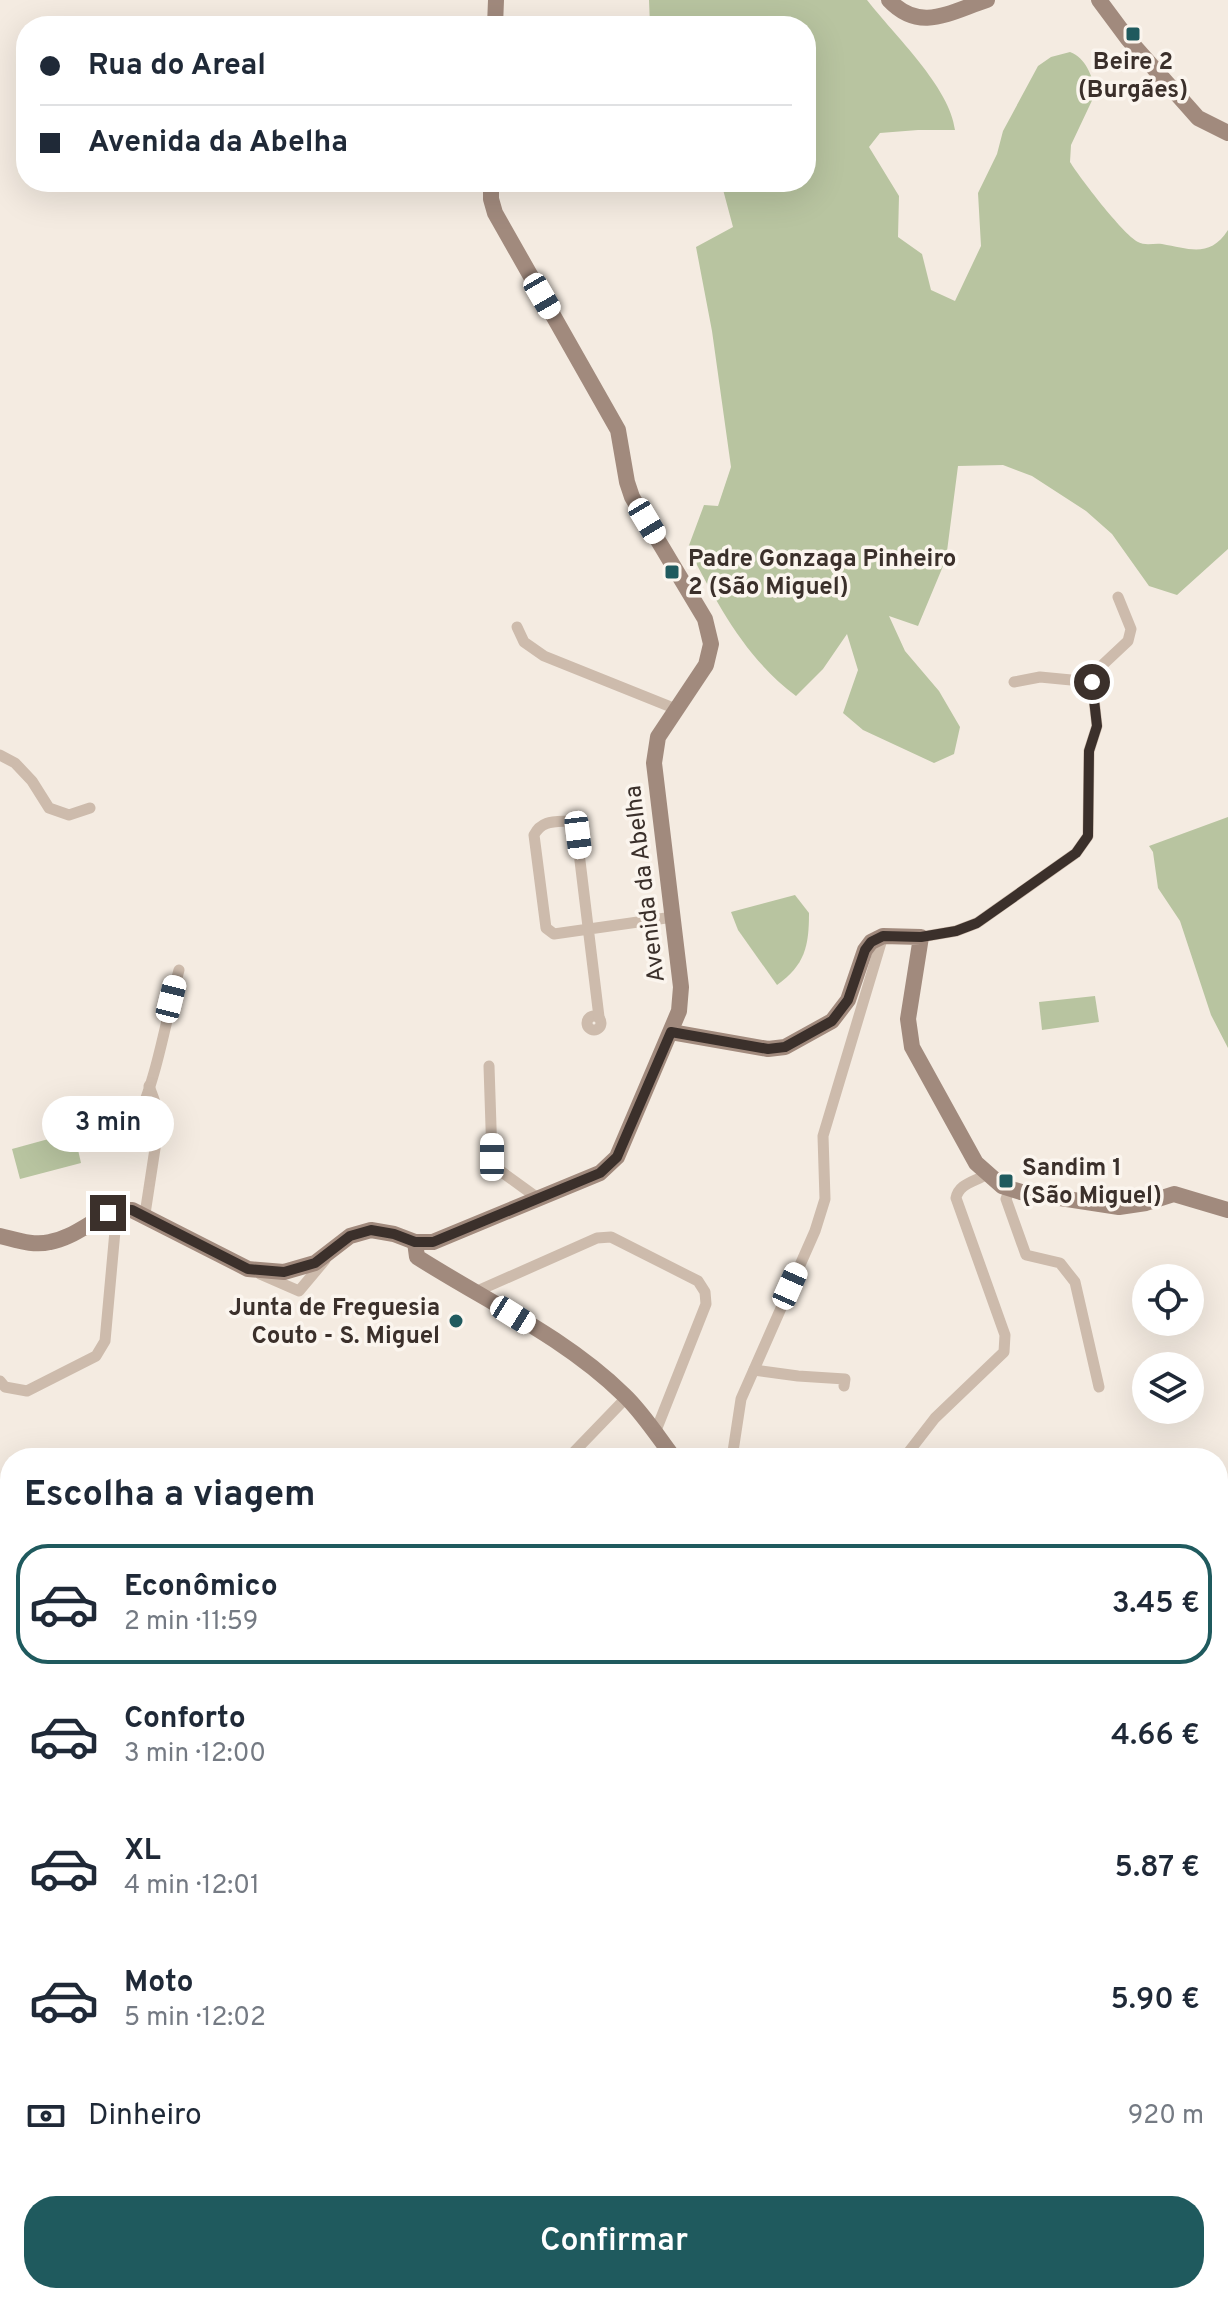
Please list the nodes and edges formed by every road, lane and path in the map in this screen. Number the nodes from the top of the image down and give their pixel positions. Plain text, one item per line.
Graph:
1 (889, 0) edge
2 (987, 0) edge
3 (1099, 0) edge
4 (1228, 133) edge
5 (491, 192) edge
6 (1118, 597) dead end
7 (517, 627) dead end
8 (1014, 682) dead end
9 (1092, 682) junction
10 (676, 709) junction
11 (0, 755) edge
12 (90, 808) dead end
13 (673, 917) junction
14 (590, 929) junction
15 (883, 936) junction
16 (921, 937) junction
17 (179, 970) dead end
18 (599, 1017) dead end
19 (671, 1032) junction
20 (489, 1066) dead end
21 (149, 1086) junction
22 (102, 1131) dead end
23 (987, 1174) junction
24 (1010, 1189) junction
25 (539, 1199) junction
26 (117, 1209) junction
27 (1228, 1210) edge
28 (145, 1214) junction
29 (0, 1236) edge
30 (415, 1242) junction
31 (433, 1242) junction
32 (439, 1271) junction
33 (475, 1292) junction
34 (754, 1370) junction
35 (0, 1381) edge
36 (844, 1386) dead end
37 (1099, 1387) dead end
38 (627, 1397) junction
39 (655, 1433) junction
40 (577, 1448) edge
41 (666, 1448) edge
42 (734, 1448) edge
43 (912, 1448) edge

1 - 2 main road
3 - 4 main road
5 - 10 main road, Avenida da Abelha
6 - 9 street
7 - 10 street
8 - 9 street
9 - 16 street
10 - 13 main road, Avenida da Abelha
11 - 12 street
13 - 14 street
13 - 19 main road, Avenida da Abelha
14 - 14 street
14 - 18 street
15 - 16 main road
15 - 19 main road
15 - 34 street
16 - 23 main road
17 - 21 street
19 - 25 main road, Avenida da Abelha
20 - 25 street
21 - 22 street
21 - 28 street
23 - 24 main road
23 - 43 street
24 - 27 main road
24 - 37 street
25 - 31 main road, Avenida da Abelha
26 - 28 main road, Avenida da Abelha
26 - 29 main road
26 - 35 street
28 - 30 main road, Avenida da Abelha
30 - 31 main road, Avenida da Abelha
30 - 32 main road
31 - 32 main road
32 - 33 main road
33 - 38 main road
33 - 39 street
34 - 36 street
34 - 42 street
38 - 39 main road
38 - 40 street
39 - 41 main road

